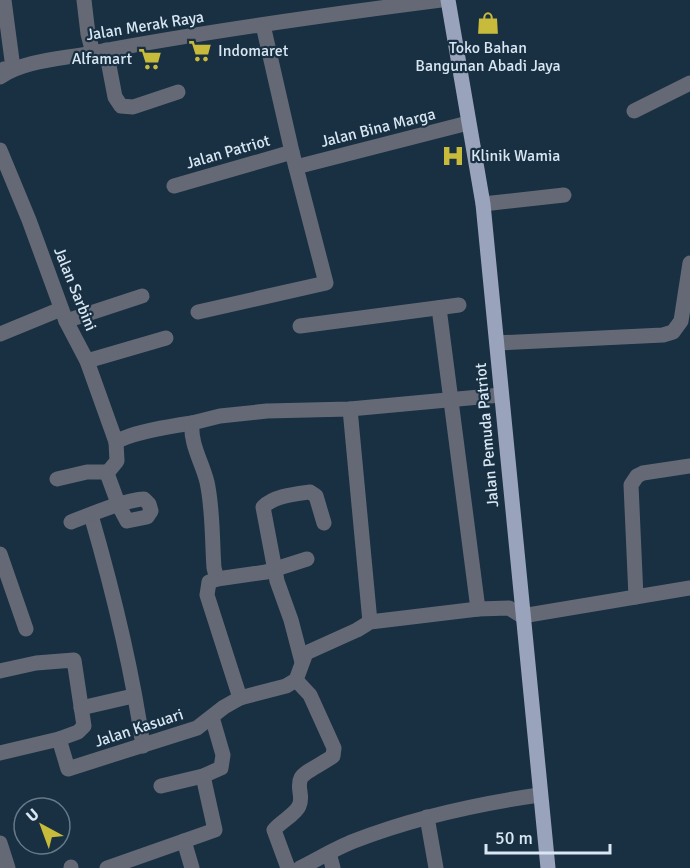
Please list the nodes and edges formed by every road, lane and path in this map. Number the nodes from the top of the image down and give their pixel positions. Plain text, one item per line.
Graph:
1 (4, 0) edge
2 (84, 0) edge
3 (441, 0) edge
4 (448, 0) edge
5 (367, 5) edge
6 (263, 25) junction
7 (100, 52) junction
8 (7, 69) edge
9 (0, 77) edge
10 (690, 83) edge
11 (178, 92) dead end
12 (634, 111) dead end
13 (468, 123) junction
14 (0, 150) edge
15 (292, 152) junction
16 (296, 167) junction
17 (174, 186) dead end
18 (564, 195) dead end
19 (483, 204) junction
20 (690, 263) edge
21 (142, 296) dead end
22 (459, 305) dead end
23 (440, 308) junction
24 (198, 312) dead end
25 (63, 315) junction
26 (300, 326) dead end
27 (0, 334) edge
28 (166, 338) dead end
29 (496, 343) junction
30 (87, 361) junction
31 (501, 395) junction
32 (450, 400) junction
33 (350, 409) junction
34 (192, 423) junction
35 (116, 442) junction
36 (690, 466) edge
37 (108, 472) junction
38 (57, 479) dead end
39 (91, 515) junction
40 (71, 522) dead end
41 (324, 524) dead end
42 (0, 554) edge
43 (307, 559) dead end
44 (275, 570) junction
45 (217, 579) junction
46 (690, 588) edge
47 (636, 597) junction
48 (478, 609) junction
49 (522, 616) junction
50 (370, 622) junction
51 (26, 629) dead end
52 (302, 662) junction
53 (0, 671) edge
54 (296, 680) junction
55 (134, 696) junction
56 (240, 698) junction
57 (81, 708) junction
58 (212, 717) junction
59 (59, 739) junction
60 (143, 746) junction
61 (0, 753) edge
62 (203, 776) junction
63 (161, 786) dead end
64 (539, 795) junction
65 (427, 817) junction
66 (184, 840) junction
67 (0, 843) edge
68 (330, 853) junction
69 (8, 868) edge
70 (108, 868) edge
71 (192, 868) edge
72 (288, 868) edge
73 (300, 868) edge
74 (333, 868) edge
75 (436, 868) edge
76 (548, 868) edge

1 - 8 street
2 - 7 street
3 - 5 street, Jalan Merak Raya
4 - 13 main road, Jalan Pemuda Patriot
5 - 6 street, Jalan Merak Raya
6 - 7 street, Jalan Merak Raya
6 - 15 street
7 - 8 street, Jalan Merak Raya
7 - 11 street
8 - 9 street, Jalan Merak Raya
10 - 12 street
13 - 16 street, Jalan Bina Marga
13 - 19 main road, Jalan Pemuda Patriot
14 - 25 street, Jalan Sarbini
15 - 16 street
15 - 17 street, Jalan Patriot
16 - 24 street
18 - 19 street
19 - 29 main road, Jalan Pemuda Patriot
20 - 29 street
21 - 25 street
22 - 23 street
23 - 26 street
23 - 32 street
25 - 27 street
25 - 30 street, Jalan Sarbini
28 - 30 street
29 - 31 main road, Jalan Pemuda Patriot
30 - 35 street, Jalan Sarbini
31 - 32 street
31 - 49 main road, Jalan Pemuda Patriot
32 - 33 street
32 - 48 street
33 - 34 street
33 - 50 street
34 - 35 street
34 - 45 street
35 - 37 street
36 - 47 street
37 - 38 street
37 - 39 street
39 - 40 street
39 - 55 street
41 - 44 street
42 - 51 street
43 - 44 street
44 - 45 street
44 - 52 street
45 - 56 street
46 - 47 street
47 - 49 street
48 - 49 street
48 - 50 street
49 - 64 main road, Jalan Pemuda Patriot
50 - 52 street
52 - 54 street
53 - 57 street
54 - 56 street, Jalan Kasuari
54 - 72 street
55 - 57 street
55 - 60 street
56 - 58 street, Jalan Kasuari
57 - 59 street
58 - 60 street, Jalan Kasuari
58 - 62 street
59 - 60 street, Jalan Kasuari
59 - 61 street
62 - 63 street
62 - 66 street
64 - 65 street
64 - 76 main road, Jalan Pemuda Patriot
65 - 68 street
65 - 75 street
66 - 70 street
66 - 71 street
67 - 69 street
68 - 73 street
68 - 74 street

